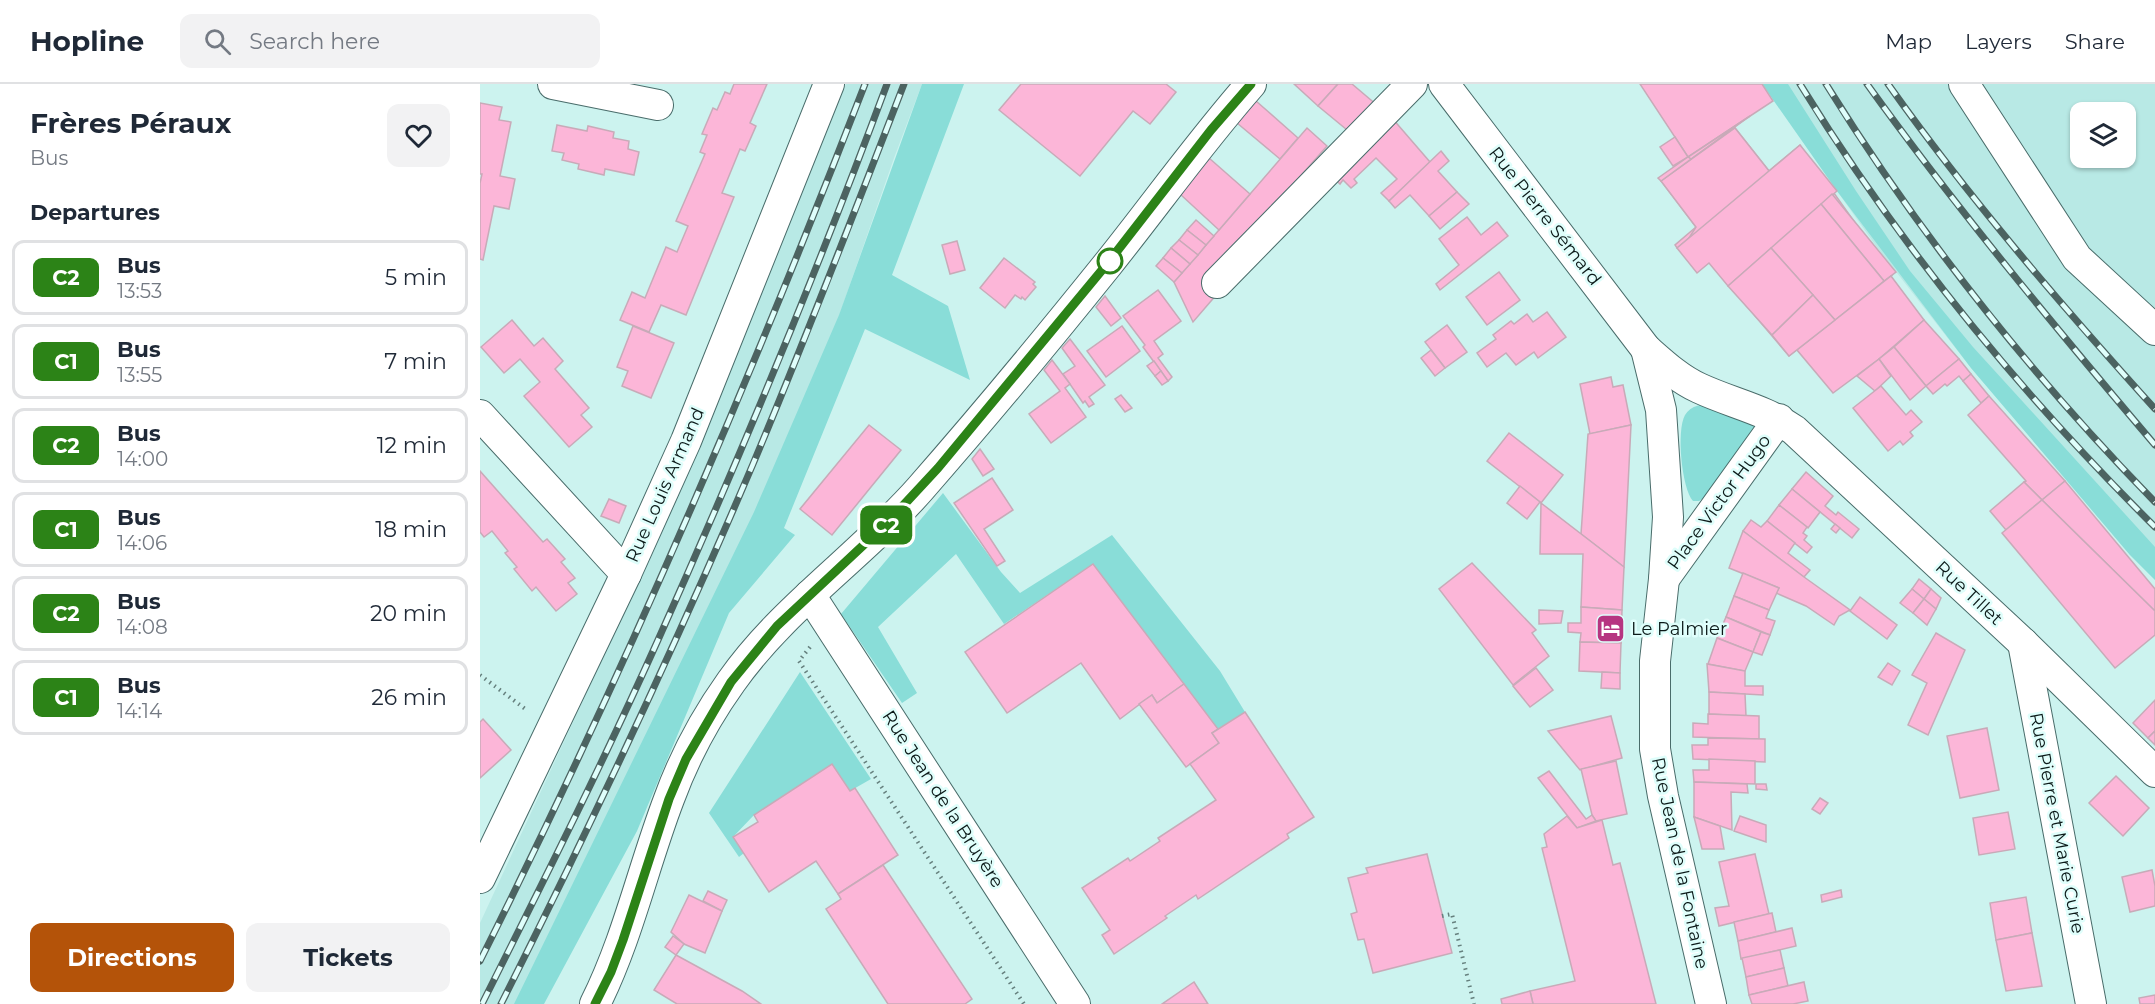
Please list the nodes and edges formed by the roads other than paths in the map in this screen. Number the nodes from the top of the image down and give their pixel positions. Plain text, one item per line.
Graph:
1 (553, 84) edge
2 (829, 84) edge
3 (1251, 84) edge
4 (1412, 84) edge
5 (1443, 84) edge
6 (1964, 84) edge
7 (658, 105) dead end
8 (1217, 283) dead end
9 (2155, 330) edge
10 (1646, 349) junction
11 (480, 415) edge
12 (1779, 419) junction
13 (626, 574) junction
14 (1664, 579) junction
15 (810, 595) junction
16 (2023, 643) junction
17 (2155, 772) edge
18 (480, 878) edge
19 (595, 1004) edge
20 (1076, 1004) edge
21 (1711, 1004) edge
22 (2091, 1004) edge

1 - 7 street
2 - 13 street, Rue Louis Armand
3 - 15 street
4 - 8 street
5 - 10 street, Rue Pierre Sémard
6 - 9 street
10 - 12 street, Place Victor Hugo
10 - 14 street, Place Victor Hugo
11 - 13 street
12 - 14 street, Place Victor Hugo
12 - 16 street, Rue Tillet
13 - 18 street, Rue Louis Armand
14 - 21 street, Rue Jean de la Fontaine
15 - 19 street
15 - 20 street, Rue Jean de la Bruyère
16 - 17 street, Rue Tillet
16 - 22 street, Rue Pierre et Marie Curie

